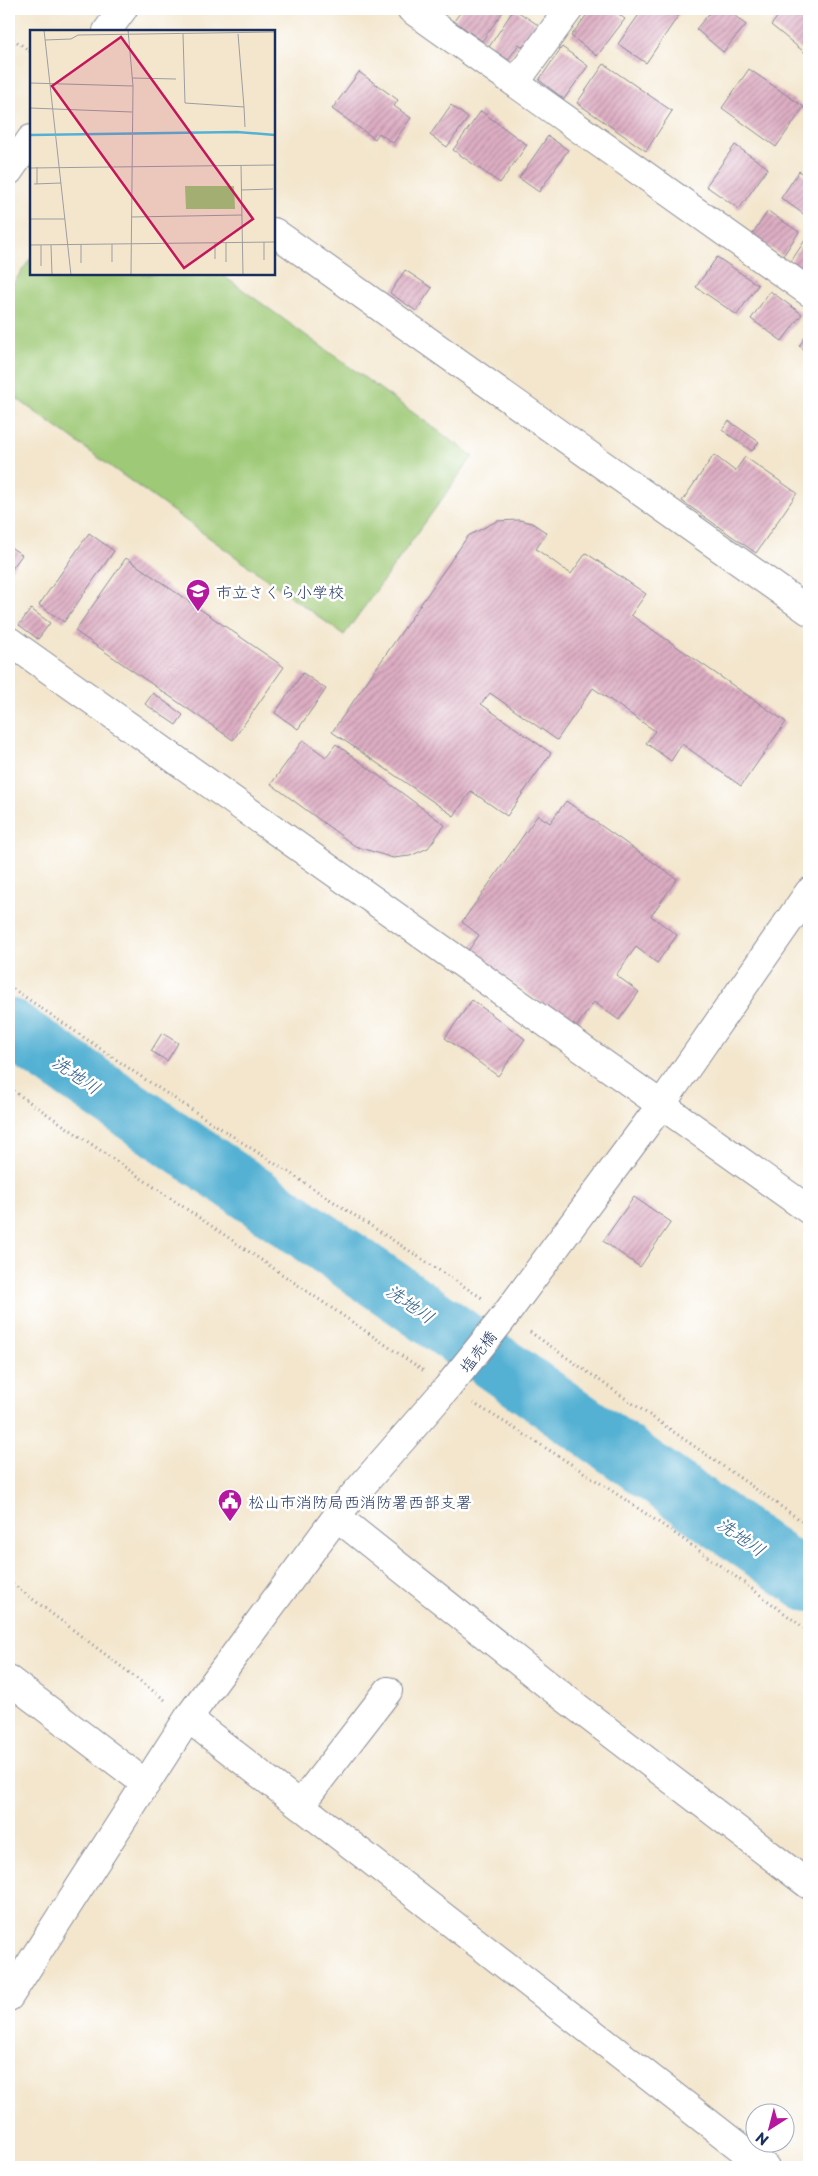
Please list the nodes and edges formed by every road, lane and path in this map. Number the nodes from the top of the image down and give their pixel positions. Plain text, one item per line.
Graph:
1 (123, 9) edge
2 (569, 9) edge
3 (428, 13) edge
4 (108, 30) edge
5 (9, 36) edge
6 (30, 51) edge
7 (515, 83) junction
8 (30, 140) edge
9 (9, 172) edge
10 (275, 233) edge
11 (809, 292) edge
12 (809, 611) edge
13 (9, 641) edge
14 (809, 892) edge
15 (9, 986) edge
16 (9, 1088) edge
17 (661, 1105) junction
18 (809, 1210) edge
19 (503, 1318) junction
20 (450, 1384) junction
21 (336, 1517) junction
22 (809, 1526) edge
23 (9, 1581) edge
24 (809, 1632) edge
25 (9, 1680) edge
26 (388, 1691) dead end
27 (188, 1718) junction
28 (146, 1784) junction
29 (300, 1805) junction
30 (809, 1885) edge
31 (9, 1997) edge
32 (765, 2167) edge

1 - 4 street
2 - 7 street
3 - 7 street
5 - 6 path
7 - 11 street
8 - 9 street
10 - 12 street
13 - 17 street
14 - 17 street, 塩売橋
15 - 19 path
16 - 20 path
17 - 18 street
17 - 19 street, 塩売橋
19 - 20 street, 塩売橋
19 - 22 path
20 - 21 street, 塩売橋
20 - 24 path
21 - 27 street, 塩売橋
21 - 30 street
23 - 27 path
25 - 28 street
26 - 29 street
27 - 28 street, 塩売橋
27 - 29 street
28 - 31 street, 塩売橋
29 - 32 street

